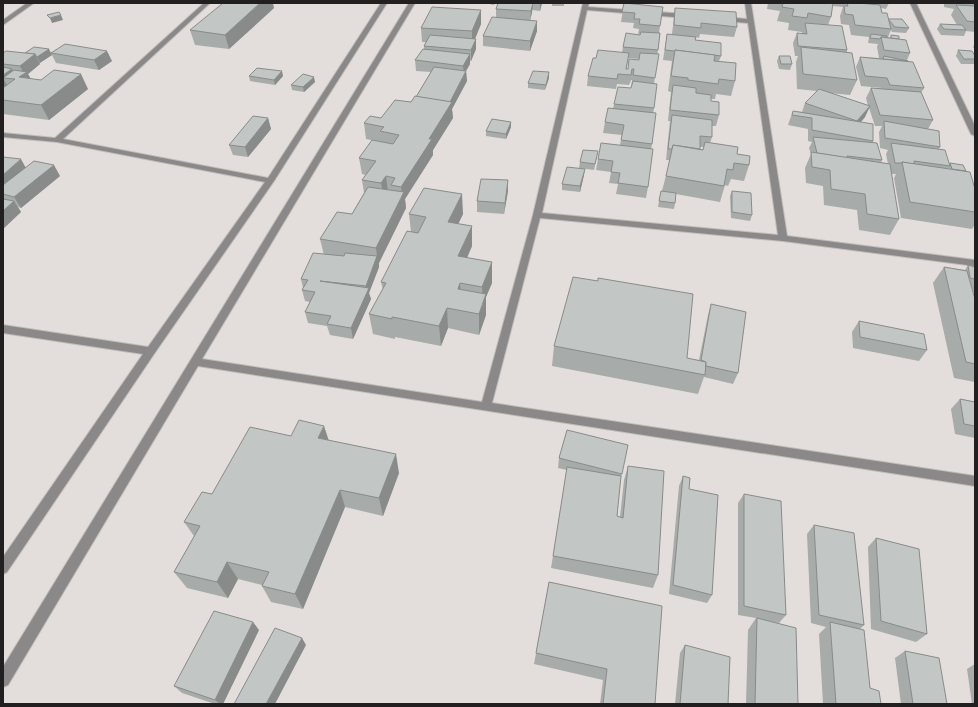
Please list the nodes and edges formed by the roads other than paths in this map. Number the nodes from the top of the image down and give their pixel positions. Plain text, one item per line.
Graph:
1 (31, 3) edge
2 (208, 3) edge
3 (384, 3) edge
4 (412, 3) edge
5 (748, 3) edge
6 (913, 3) edge
7 (585, 6) edge
8 (694, 17) edge
9 (718, 19) edge
10 (3, 22) edge
11 (749, 22) junction
12 (975, 134) edge
13 (3, 135) edge
14 (57, 140) junction
15 (270, 181) junction
16 (537, 215) junction
17 (783, 238) junction
18 (975, 263) edge
19 (3, 329) edge
20 (150, 351) junction
21 (195, 362) junction
22 (486, 407) junction
23 (975, 481) edge
24 (3, 568) edge
25 (3, 680) edge

1 - 10 street
2 - 14 street
3 - 15 street
4 - 21 street
5 - 11 street
6 - 12 street
7 - 8 street
7 - 16 street
9 - 11 street
11 - 17 street
13 - 14 street
14 - 15 street
15 - 20 street
16 - 17 street
16 - 22 street
17 - 18 street
19 - 20 street
20 - 24 street
21 - 22 street
21 - 25 street
22 - 23 street

